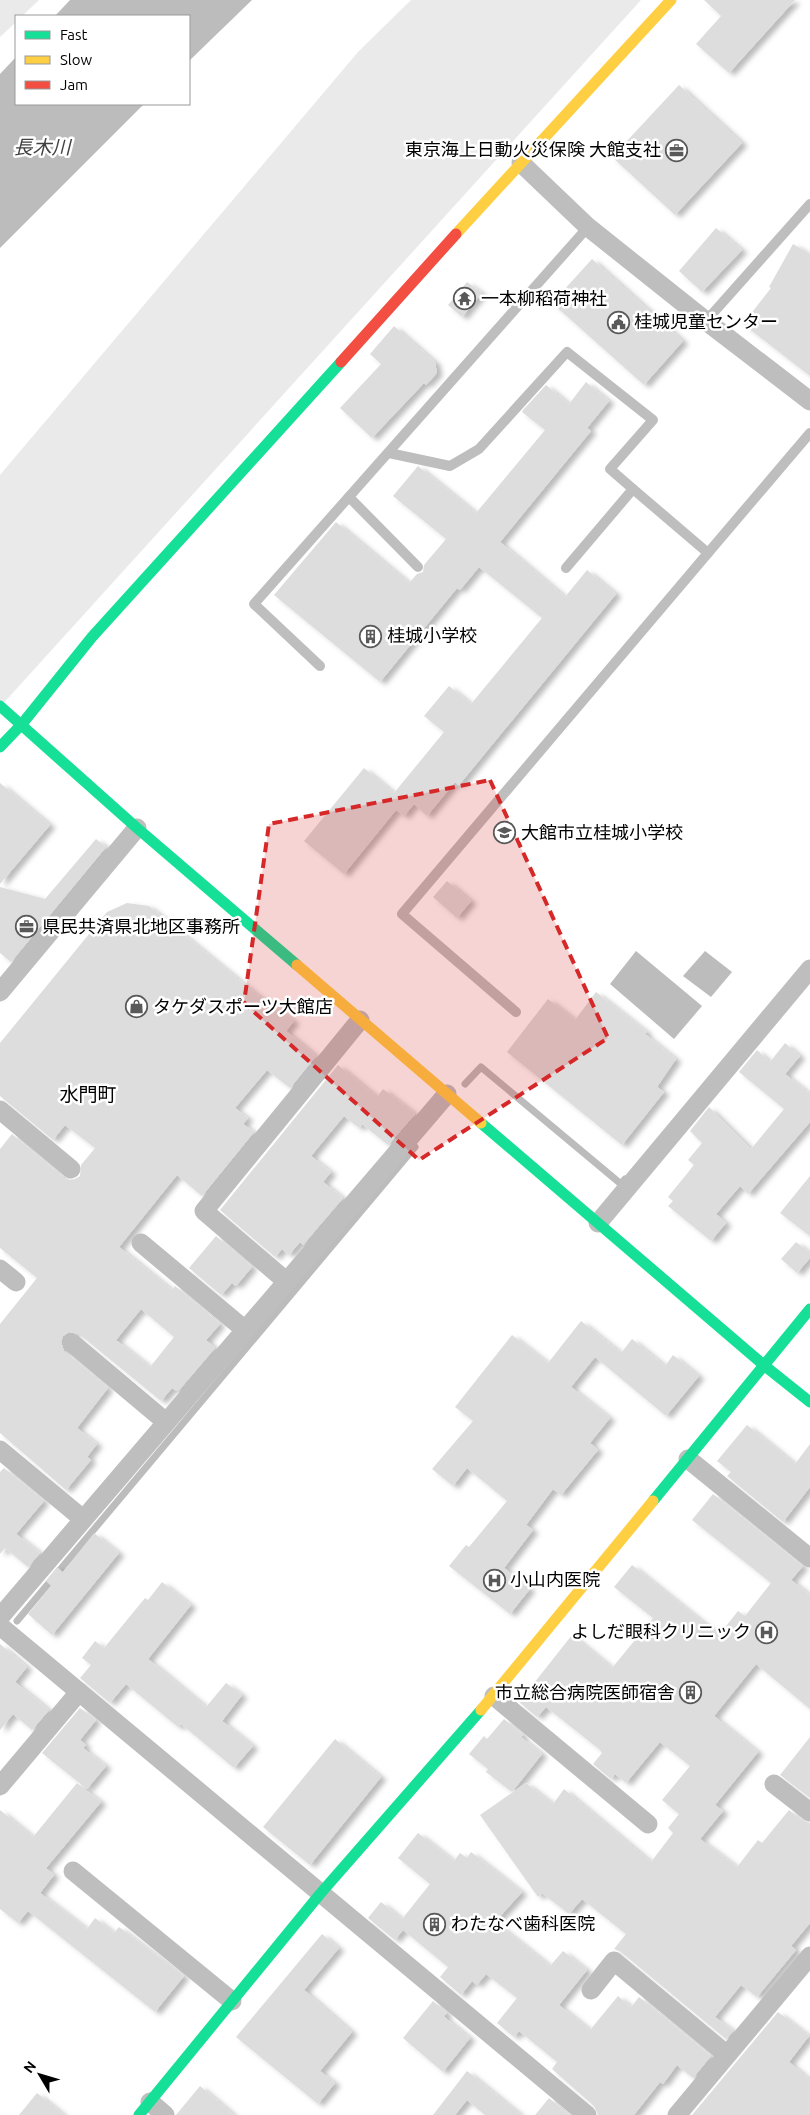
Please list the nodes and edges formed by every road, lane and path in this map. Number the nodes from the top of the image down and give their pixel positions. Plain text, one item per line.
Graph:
1 (671, 0) edge
2 (521, 163) junction
3 (810, 204) edge
4 (588, 227) junction
5 (706, 321) junction
6 (810, 401) edge
7 (810, 433) edge
8 (389, 453) junction
9 (633, 489) junction
10 (349, 497) junction
11 (708, 553) junction
12 (418, 567) dead end
13 (566, 568) dead end
14 (320, 666) dead end
15 (4, 710) edge
16 (22, 724) junction
17 (0, 747) edge
18 (136, 828) junction
19 (810, 969) edge
20 (0, 992) edge
21 (516, 1012) dead end
22 (360, 1020) junction
23 (447, 1094) junction
24 (0, 1110) edge
25 (71, 1169) dead end
26 (598, 1223) junction
27 (141, 1244) dead end
28 (0, 1269) edge
29 (286, 1281) junction
30 (16, 1282) dead end
31 (810, 1309) edge
32 (244, 1329) junction
33 (72, 1343) dead end
34 (765, 1366) junction
35 (810, 1402) edge
36 (166, 1422) junction
37 (0, 1450) edge
38 (688, 1459) junction
39 (83, 1520) junction
40 (810, 1558) edge
41 (0, 1617) edge
42 (0, 1626) edge
43 (79, 1692) junction
44 (494, 1696) junction
45 (774, 1784) dead end
46 (0, 1786) edge
47 (810, 1812) edge
48 (648, 1824) dead end
49 (73, 1871) dead end
50 (320, 1894) junction
51 (810, 1956) edge
52 (591, 1990) dead end
53 (232, 2001) junction
54 (726, 2054) junction
55 (144, 2108) edge
56 (165, 2115) edge
57 (587, 2115) edge
58 (677, 2115) edge

1 - 2 street
2 - 4 street
2 - 16 street
3 - 5 lane
4 - 5 street
4 - 8 lane
5 - 6 street
7 - 11 lane
8 - 9 lane
8 - 10 lane
9 - 11 lane
9 - 13 lane
10 - 12 lane
10 - 14 lane
11 - 21 lane
15 - 16 street
16 - 17 street
16 - 18 street
18 - 20 street
18 - 22 street
19 - 26 street
22 - 23 street
22 - 29 street
23 - 26 street
23 - 29 street
24 - 25 street
26 - 34 street
27 - 32 street
28 - 30 street
29 - 32 street
31 - 34 street
32 - 36 street
33 - 36 street
34 - 35 street
34 - 38 street
36 - 39 street
37 - 39 street
38 - 40 street
38 - 44 street
39 - 41 street
42 - 43 street
43 - 46 street
43 - 50 street
44 - 48 street
44 - 50 street
45 - 47 street
49 - 53 street
50 - 53 street
50 - 57 street
51 - 54 street
52 - 54 street
53 - 55 street
54 - 58 street
55 - 56 street

